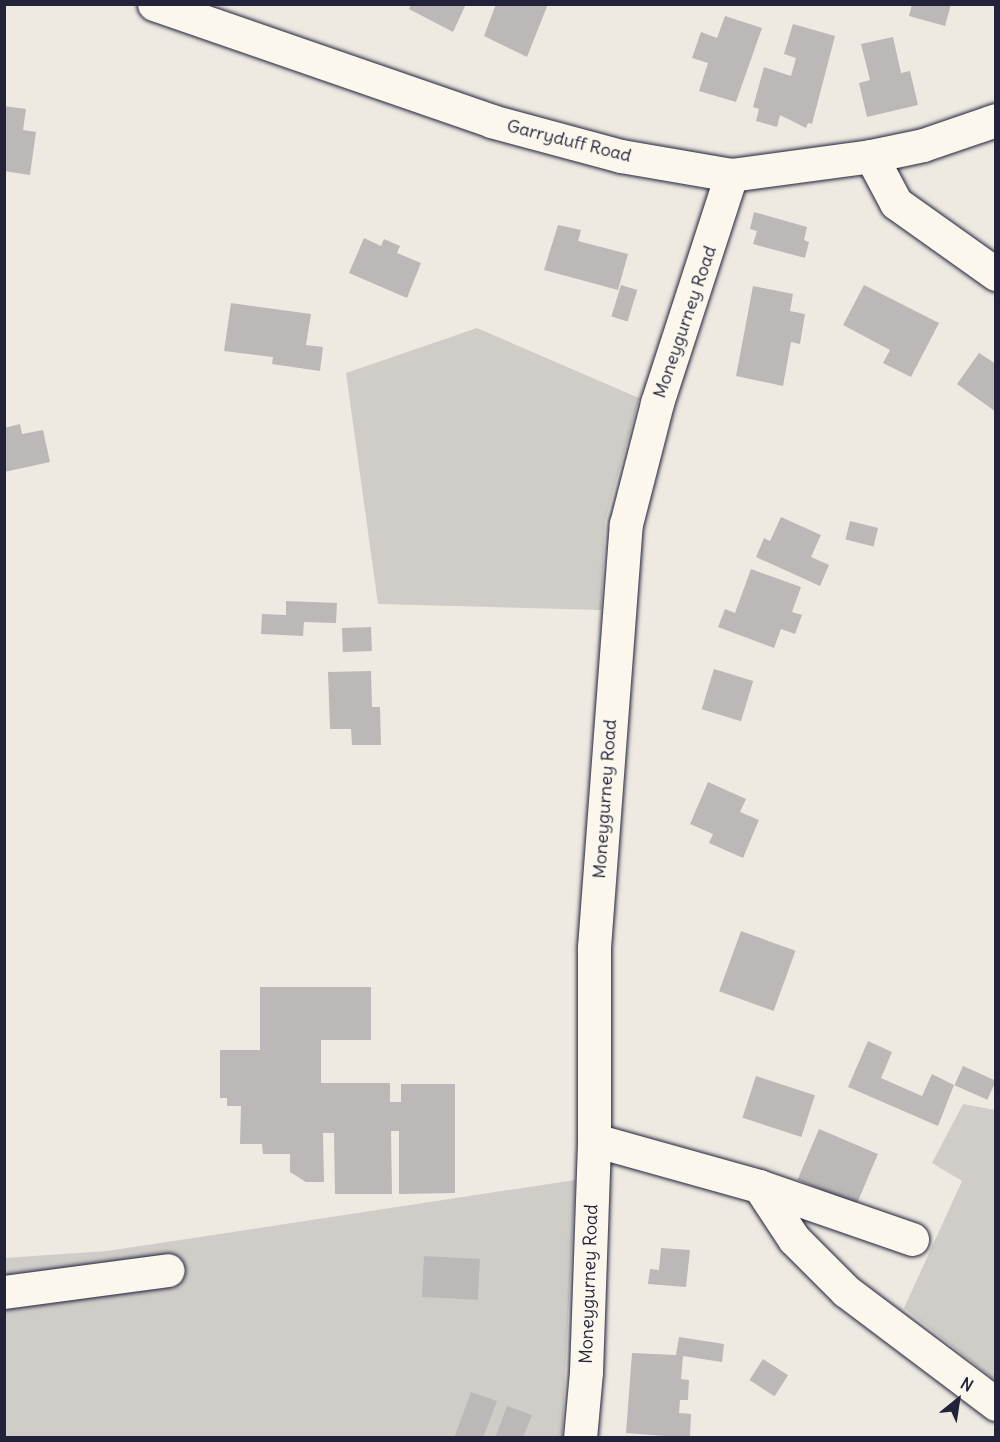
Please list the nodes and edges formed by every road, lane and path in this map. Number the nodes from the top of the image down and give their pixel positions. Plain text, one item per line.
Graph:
1 (154, 4) edge
2 (996, 120) edge
3 (871, 156) junction
4 (731, 175) junction
5 (996, 274) edge
6 (594, 1140) junction
7 (759, 1186) junction
8 (912, 1239) dead end
9 (168, 1270) dead end
10 (4, 1292) edge
11 (996, 1404) edge
12 (580, 1437) edge

1 - 4 street, Garryduff Road
2 - 3 street, Garryduff Road
3 - 4 street, Garryduff Road
3 - 5 street
4 - 6 street, Moneygurney Road
6 - 7 street
6 - 12 street, Moneygurney Road
7 - 8 street
7 - 11 street
9 - 10 street

